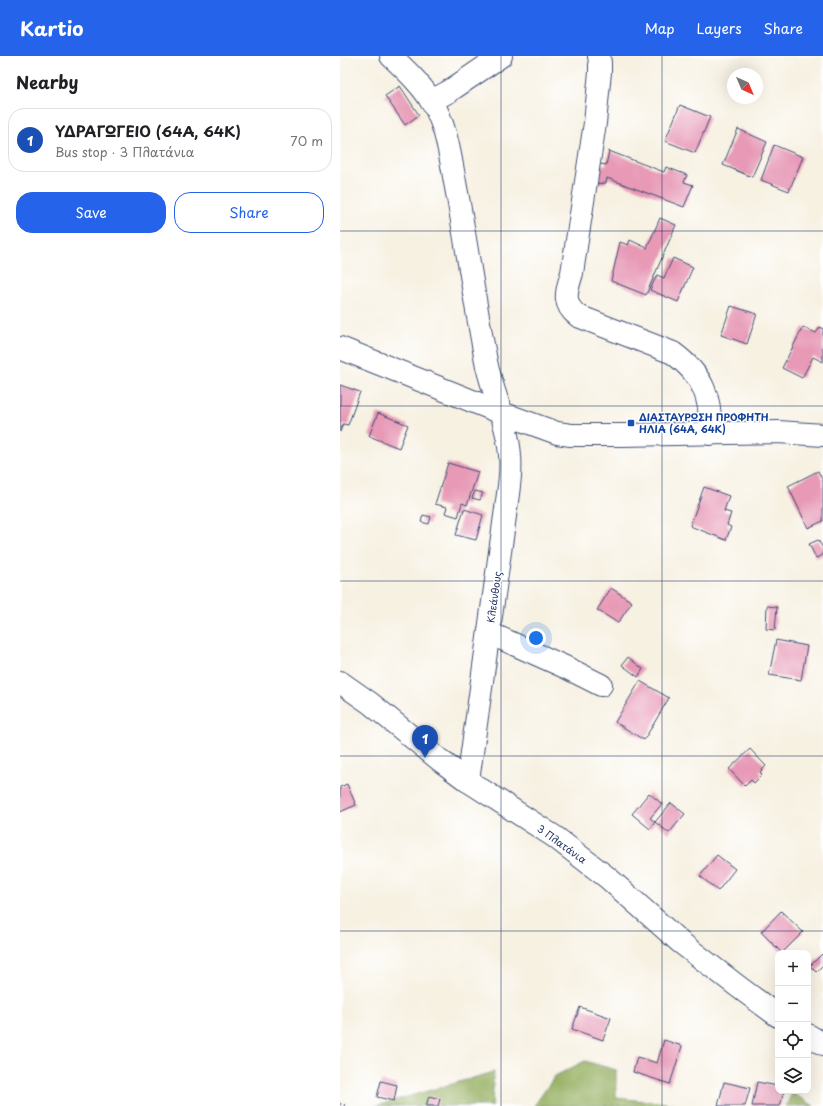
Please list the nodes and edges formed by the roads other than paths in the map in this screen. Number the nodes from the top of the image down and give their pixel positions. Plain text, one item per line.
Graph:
1 (391, 56) edge
2 (501, 56) edge
3 (599, 56) edge
4 (431, 101) junction
5 (340, 348) edge
6 (502, 413) junction
7 (710, 434) junction
8 (823, 435) edge
9 (489, 633) junction
10 (340, 682) edge
11 (600, 685) dead end
12 (468, 781) junction
13 (775, 1014) edge
14 (811, 1037) edge
15 (823, 1044) edge

1 - 4 street, Κλεάνθους
2 - 4 street
3 - 7 street
4 - 6 street, Κλεάνθους
5 - 6 street
6 - 7 street
6 - 9 street, Κλεάνθους
7 - 8 street
9 - 11 street
9 - 12 street, Κλεάνθους
10 - 12 street, 3 Πλατάνια
12 - 13 street, 3 Πλατάνια
14 - 15 street

